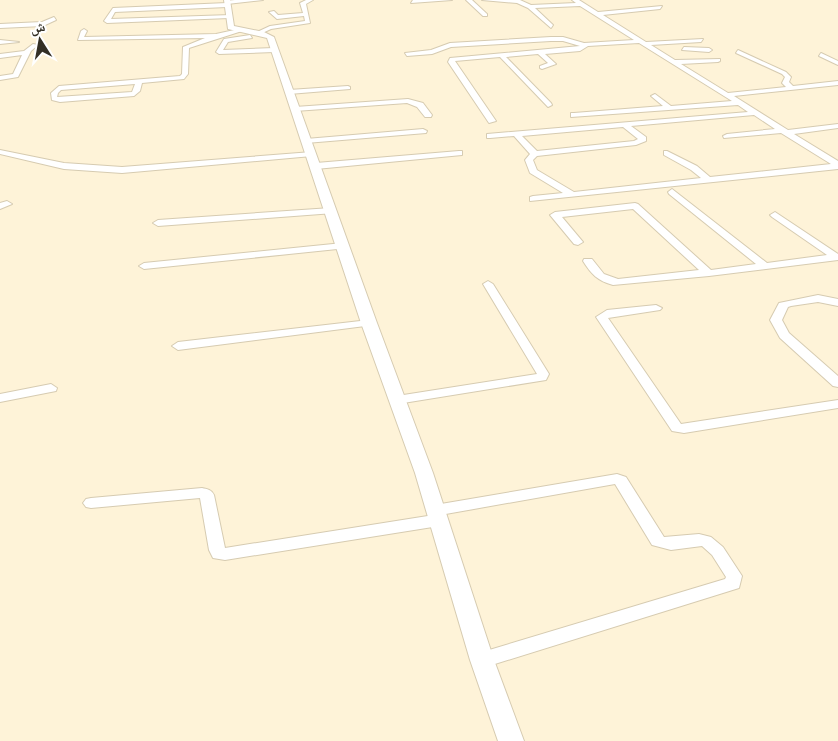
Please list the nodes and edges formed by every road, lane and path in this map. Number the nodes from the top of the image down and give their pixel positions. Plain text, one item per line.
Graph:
1 (260, 0) edge
2 (310, 0) edge
3 (449, 0) edge
4 (469, 0) edge
5 (485, 0) edge
6 (506, 0) edge
7 (646, 0) edge
8 (578, 2) edge
9 (413, 3) edge
10 (112, 5) dead end
11 (227, 5) edge
12 (530, 7) junction
13 (272, 12) dead end
14 (306, 14) junction
15 (597, 14) junction
16 (485, 15) dead end
17 (54, 19) dead end
18 (0, 26) edge
19 (551, 26) dead end
20 (84, 31) dead end
21 (249, 34) junction
22 (216, 36) junction
23 (700, 40) dead end
24 (0, 42) edge
25 (16, 42) dead end
26 (643, 43) junction
27 (35, 45) dead end
28 (584, 45) junction
29 (680, 49) dead end
30 (274, 50) junction
31 (672, 50) dead end
32 (709, 50) dead end
33 (656, 51) junction
34 (539, 52) junction
35 (738, 52) dead end
36 (26, 53) junction
37 (407, 54) dead end
38 (500, 54) junction
39 (821, 55) dead end
40 (0, 56) edge
41 (718, 60) dead end
42 (674, 62) junction
43 (838, 63) edge
44 (542, 67) dead end
45 (0, 78) edge
46 (139, 82) junction
47 (838, 83) edge
48 (348, 88) dead end
49 (792, 88) junction
50 (289, 92) junction
51 (727, 95) junction
52 (655, 96) dead end
53 (740, 103) junction
54 (548, 105) dead end
55 (669, 108) junction
56 (295, 109) junction
57 (757, 113) junction
58 (428, 115) dead end
59 (574, 115) dead end
60 (492, 121) dead end
61 (625, 125) junction
62 (838, 126) edge
63 (423, 131) dead end
64 (786, 131) junction
65 (516, 134) junction
66 (490, 136) dead end
67 (727, 136) dead end
68 (0, 152) edge
69 (459, 153) dead end
70 (667, 153) dead end
71 (311, 154) junction
72 (535, 154) junction
73 (838, 165) edge
74 (708, 180) junction
75 (672, 192) dead end
76 (572, 195) junction
77 (331, 211) junction
78 (555, 215) junction
79 (775, 215) dead end
80 (158, 223) dead end
81 (578, 242) dead end
82 (343, 246) junction
83 (837, 257) edge
84 (588, 261) dead end
85 (144, 266) dead end
86 (765, 266) junction
87 (706, 272) junction
88 (488, 284) dead end
89 (838, 303) edge
90 (656, 308) dead end
91 (369, 322) junction
92 (178, 346) dead end
93 (838, 384) edge
94 (51, 388) dead end
95 (0, 398) edge
96 (396, 400) junction
97 (838, 404) edge
98 (91, 503) dead end
99 (437, 515) junction
100 (482, 660) junction
101 (511, 741) edge

1 - 11 street
2 - 14 street
3 - 9 street
4 - 16 street
5 - 6 street
6 - 12 street
7 - 15 street
8 - 12 street
8 - 15 street
10 - 11 street
11 - 11 street
11 - 21 street
12 - 19 street
13 - 14 street
14 - 21 street
15 - 26 street
17 - 18 street
20 - 22 street
21 - 22 street
21 - 30 street
21 - 30 street
22 - 46 street
23 - 26 street
24 - 25 street
26 - 28 street
26 - 33 street
27 - 36 street
28 - 34 street
28 - 37 street
29 - 32 street
30 - 50 street
31 - 33 street
33 - 42 street
34 - 38 street
34 - 44 street
35 - 49 street
36 - 40 street
36 - 45 street
38 - 54 street
38 - 60 street
39 - 43 street
41 - 42 street
42 - 51 street
46 - 46 street
47 - 49 street
48 - 50 street
49 - 51 street
50 - 56 street
51 - 53 street
52 - 55 street
53 - 55 street
53 - 57 street
55 - 59 street
56 - 58 street
56 - 71 street
57 - 61 street
57 - 64 street
61 - 65 street
61 - 72 street
62 - 64 street
63 - 71 street
64 - 67 street
64 - 73 street
65 - 66 street
65 - 72 street
68 - 71 street
69 - 71 street
70 - 74 street
71 - 77 street
72 - 76 street
73 - 74 street
74 - 76 street
75 - 86 street
76 - 78 street
77 - 80 street
77 - 82 street
78 - 81 street
78 - 87 street
79 - 83 street
82 - 85 street
82 - 91 street
83 - 86 street
84 - 87 street
86 - 87 street
88 - 96 street
89 - 93 street
90 - 97 street
91 - 92 street
91 - 96 street
94 - 95 street
96 - 99 street
98 - 99 street
99 - 100 street
99 - 100 street
100 - 101 street

